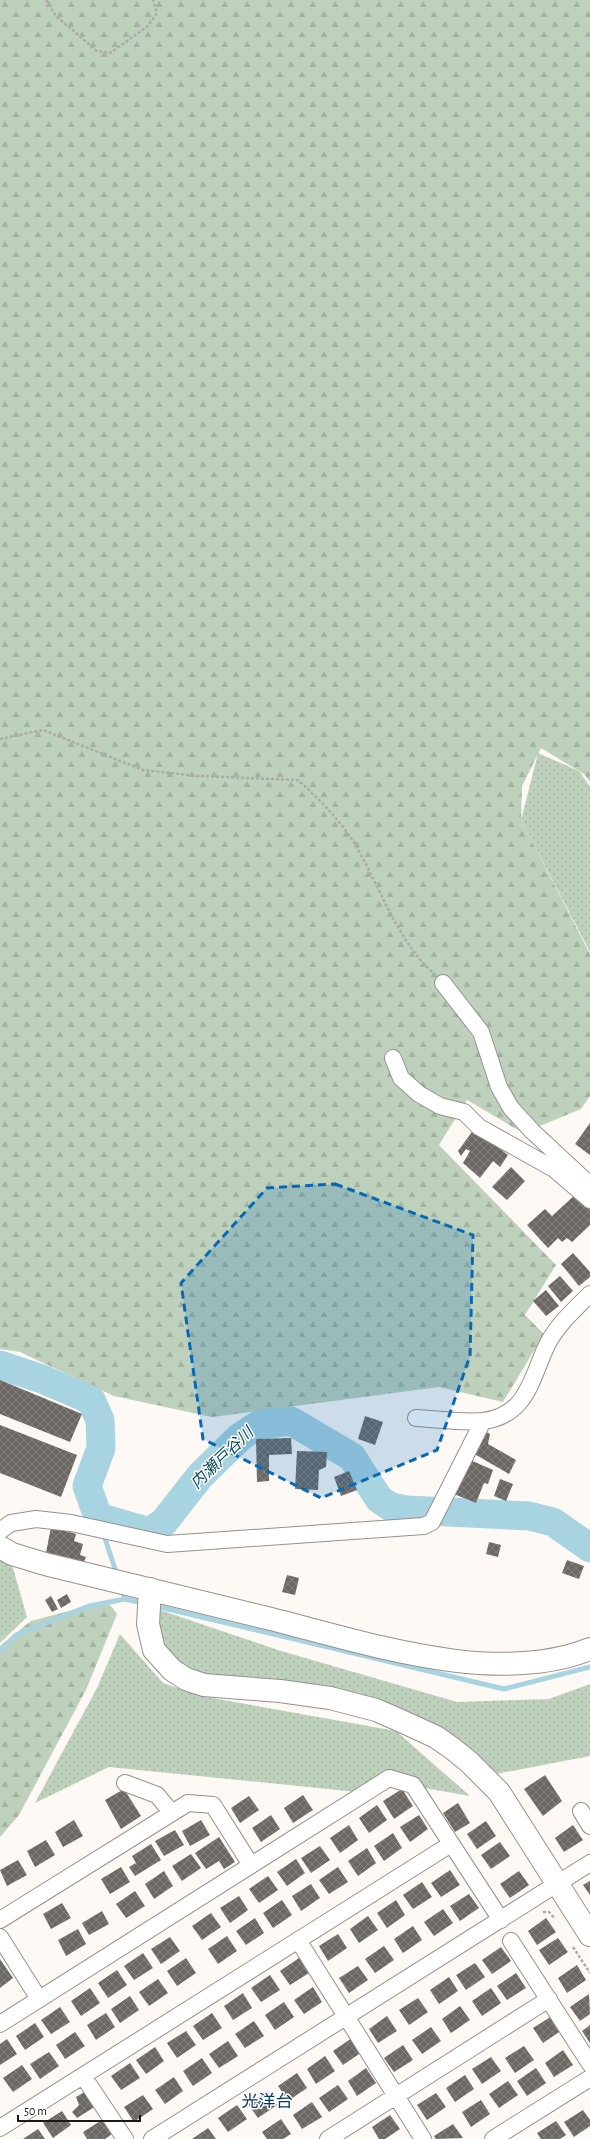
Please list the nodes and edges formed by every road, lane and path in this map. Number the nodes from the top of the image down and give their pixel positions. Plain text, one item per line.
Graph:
1 (46, 0) edge
2 (153, 0) edge
3 (0, 740) edge
4 (443, 983) joint
5 (393, 1058) dead end
6 (590, 1185) edge
7 (590, 1200) edge
8 (590, 1294) edge
9 (416, 1418) dead end
10 (483, 1421) junction
11 (0, 1531) edge
12 (0, 1547) edge
13 (145, 1596) junction
14 (590, 1649) edge
15 (125, 1782) dead end
16 (581, 1811) dead end
17 (172, 1813) junction
18 (590, 1826) edge
19 (451, 1844) junction
20 (590, 1863) edge
21 (251, 1865) junction
22 (558, 1884) junction
23 (540, 1913) dead end
24 (0, 1920) edge
25 (500, 1920) junction
26 (558, 1923) dead end
27 (0, 1937) edge
28 (580, 1938) edge
29 (298, 1940) junction
30 (511, 1941) dead end
31 (590, 1973) edge
32 (39, 1999) junction
33 (549, 1999) junction
34 (346, 2017) junction
35 (0, 2024) edge
36 (590, 2064) edge
37 (83, 2076) junction
38 (590, 2078) edge
39 (396, 2096) junction
40 (0, 2128) edge
41 (124, 2139) edge
42 (152, 2139) edge
43 (328, 2139) edge
44 (423, 2139) edge
45 (493, 2139) edge

1 - 2 path
3 - 4 path
4 - 6 street
5 - 7 street
8 - 10 street
9 - 10 street
10 - 11 street
12 - 13 street
13 - 14 street
13 - 22 street
15 - 17 street
16 - 18 street
17 - 21 street
17 - 24 street
19 - 21 street
19 - 25 street
19 - 29 street
20 - 22 street
21 - 32 street
22 - 25 street
22 - 28 street
23 - 26 path
25 - 34 street
27 - 32 street
28 - 31 path
29 - 34 street
29 - 37 street
30 - 33 street
32 - 35 street
33 - 36 street
33 - 39 street
34 - 39 street
34 - 42 street
37 - 40 street
37 - 41 street
38 - 45 street
39 - 43 street
39 - 44 street

